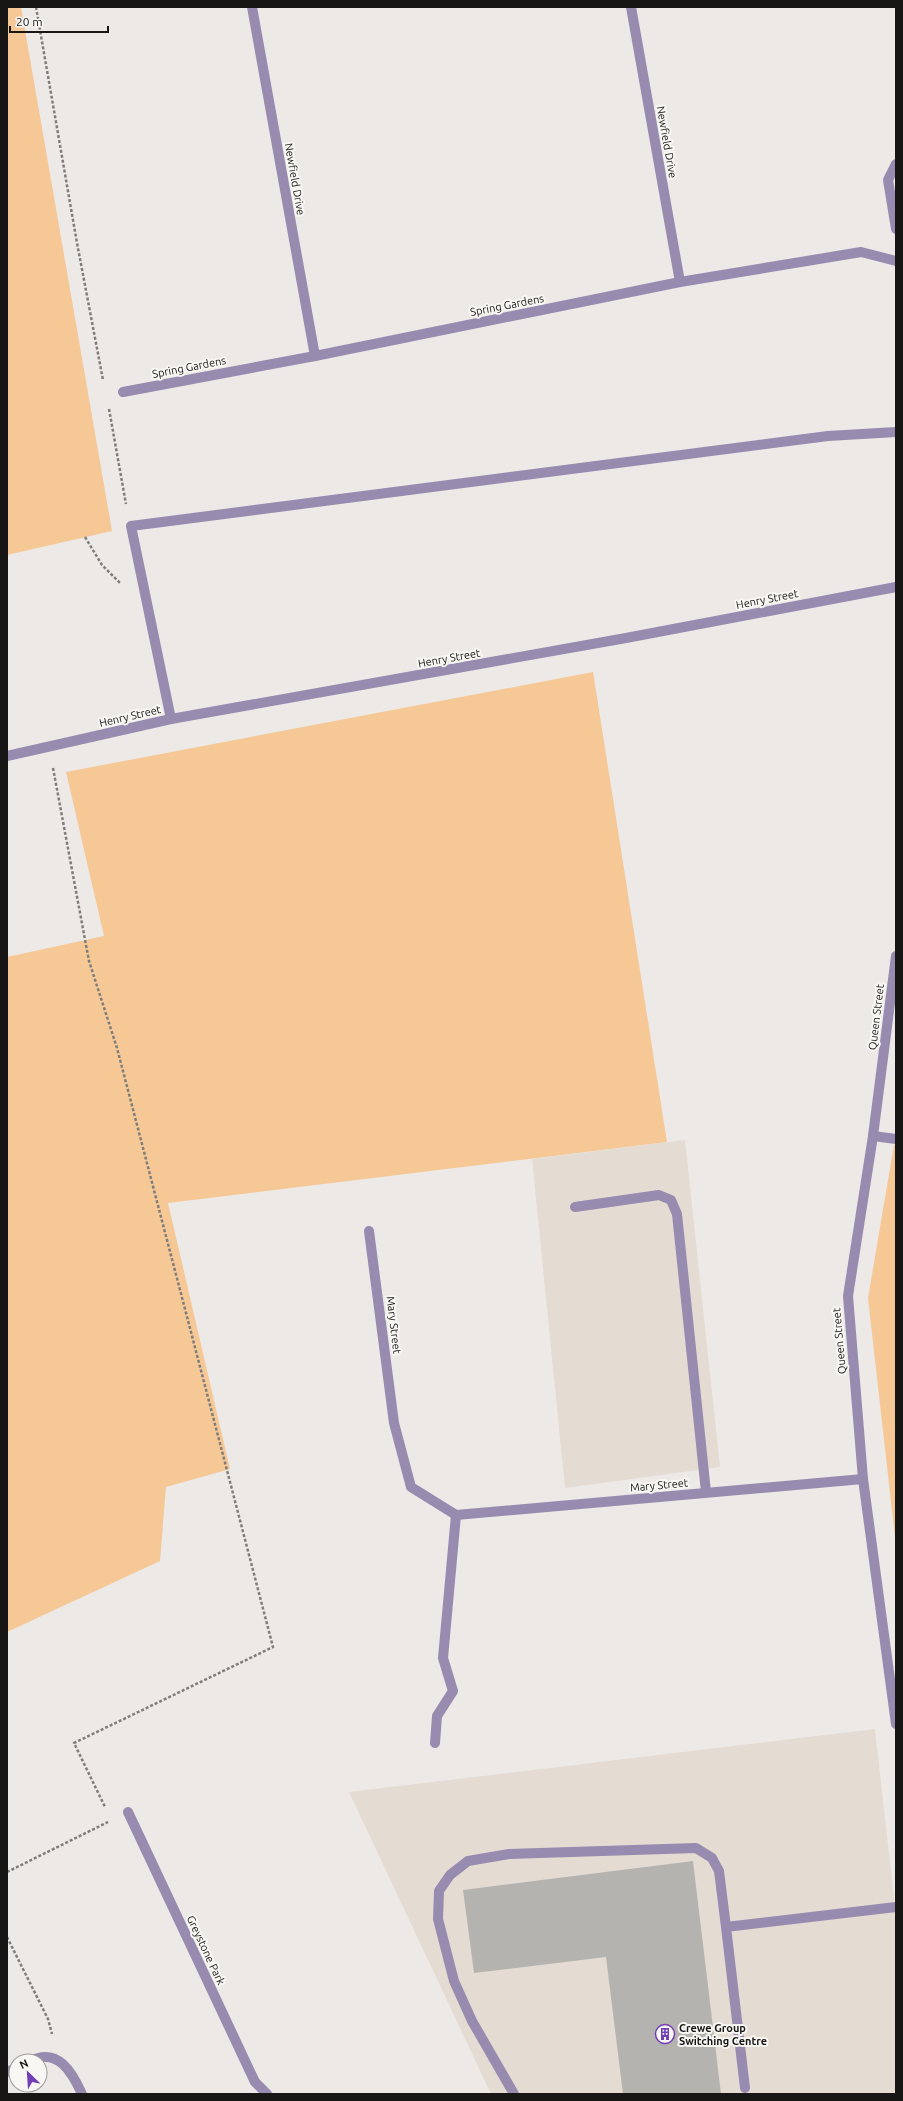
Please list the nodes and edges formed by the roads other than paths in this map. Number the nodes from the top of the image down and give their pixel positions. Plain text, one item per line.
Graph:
1 (252, 7) edge
2 (631, 7) edge
3 (896, 164) edge
4 (896, 229) edge
5 (896, 261) edge
6 (680, 282) junction
7 (315, 356) junction
8 (123, 392) dead end
9 (896, 432) edge
10 (896, 587) edge
11 (171, 719) junction
12 (7, 756) edge
13 (896, 956) edge
14 (873, 1136) junction
15 (896, 1139) edge
16 (575, 1206) dead end
17 (369, 1231) dead end
18 (863, 1479) junction
19 (706, 1492) junction
20 (456, 1515) junction
21 (896, 1724) edge
22 (435, 1743) dead end
23 (128, 1812) road end
24 (896, 1907) edge
25 (726, 1927) junction
26 (48, 2058) edge
27 (745, 2088) dead end
28 (82, 2094) edge
29 (267, 2094) edge
30 (514, 2094) edge

1 - 7 street, Newfield Drive
2 - 6 street, Newfield Drive
3 - 4 street
5 - 6 street, Spring Gardens
6 - 7 street, Spring Gardens
7 - 8 street, Spring Gardens
9 - 11 street
10 - 11 street, Henry Street
11 - 12 street, Henry Street
13 - 14 street, Queen Street
14 - 15 street
14 - 18 street, Queen Street
16 - 19 street
17 - 20 street, Mary Street
18 - 19 street, Mary Street
18 - 21 street, Queen Street
19 - 20 street, Mary Street
20 - 22 street
23 - 29 street, Greystone Park
24 - 25 street
25 - 27 street
25 - 30 street
26 - 28 street

